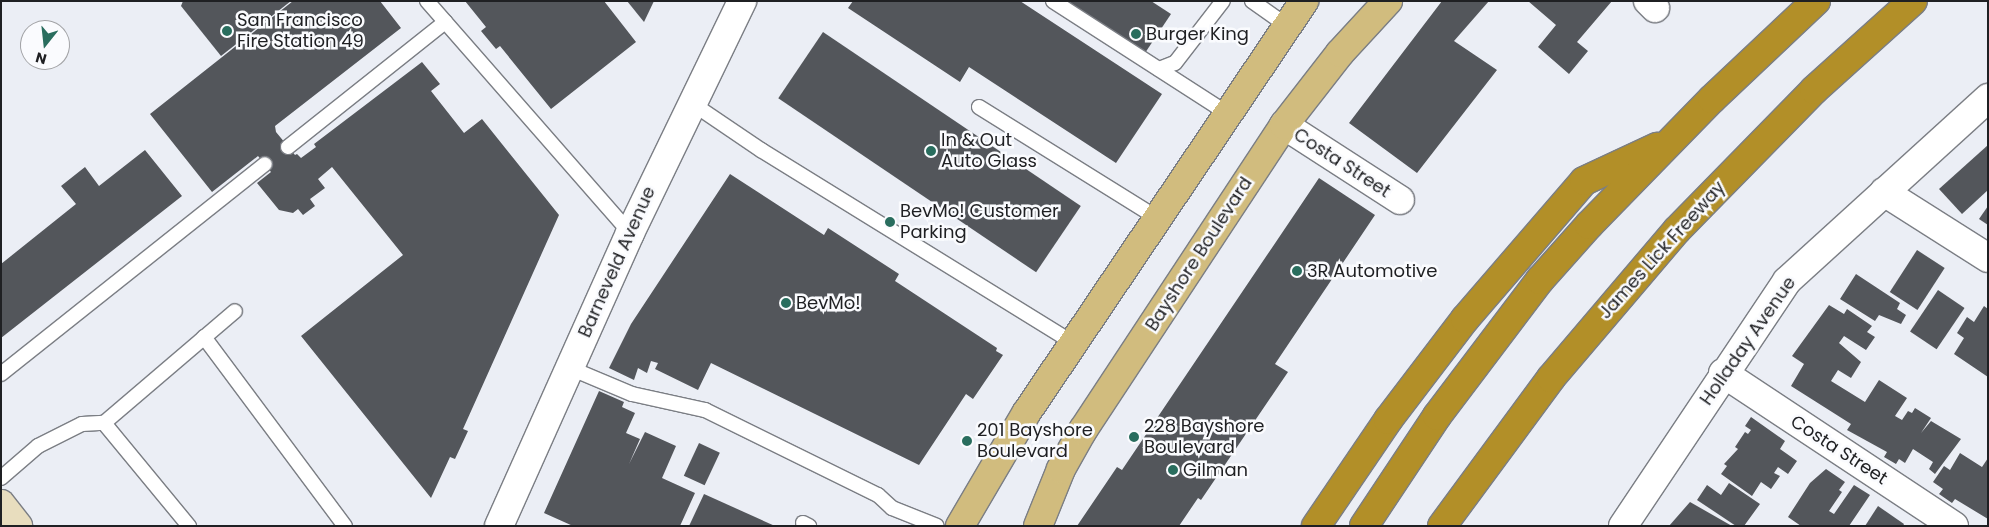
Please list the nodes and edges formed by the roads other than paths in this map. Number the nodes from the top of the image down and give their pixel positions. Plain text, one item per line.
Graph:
1 (427, 1) edge
2 (742, 1) edge
3 (1053, 1) edge
4 (1223, 1) edge
5 (1252, 1) edge
6 (1304, 1) edge
7 (1388, 1) edge
8 (1816, 1) edge
9 (1913, 1) edge
10 (445, 22) junction
11 (1286, 25) junction
12 (1159, 69) junction
13 (1988, 98) edge
14 (690, 102) junction
15 (979, 107) dead end
16 (1227, 113) junction
17 (1284, 125) junction
18 (1672, 140) junction
19 (288, 147) dead end
20 (265, 164) dead end
21 (1884, 192) junction
22 (1400, 200) dead end
23 (1157, 218) junction
24 (630, 232) junction
25 (1988, 258) edge
26 (235, 311) dead end
27 (204, 337) junction
28 (1073, 343) junction
29 (570, 368) junction
30 (1, 374) edge
31 (1723, 374) junction
32 (104, 423) junction
33 (1, 478) edge
34 (1039, 520) edge
35 (189, 526) edge
36 (345, 526) edge
37 (499, 526) edge
38 (937, 526) edge
39 (960, 526) edge
40 (1316, 526) edge
41 (1364, 526) edge
42 (1442, 526) edge
43 (1624, 526) edge
44 (1954, 526) edge

1 - 10 lane
2 - 14 street, Barneveld Avenue
3 - 12 lane
4 - 12 lane
5 - 11 lane
6 - 11 main road
7 - 17 main road, Bayshore Boulevard
8 - 18 highway
9 - 42 highway, James Lick Freeway
10 - 19 lane
10 - 24 lane
11 - 16 main road
12 - 16 lane
13 - 21 street, Holladay Avenue
14 - 24 street, Barneveld Avenue
14 - 28 lane
15 - 23 lane
16 - 23 main road
17 - 22 street, Costa Street
17 - 34 main road, Bayshore Boulevard
18 - 40 highway
18 - 41 highway
20 - 30 lane
21 - 25 street
21 - 31 street, Holladay Avenue
23 - 28 main road
24 - 29 street, Barneveld Avenue
26 - 27 lane
27 - 32 lane
27 - 36 lane
28 - 39 main road
29 - 37 street, Barneveld Avenue
29 - 38 lane
31 - 43 street, Holladay Avenue
31 - 44 street, Costa Street
32 - 33 lane
32 - 35 lane

